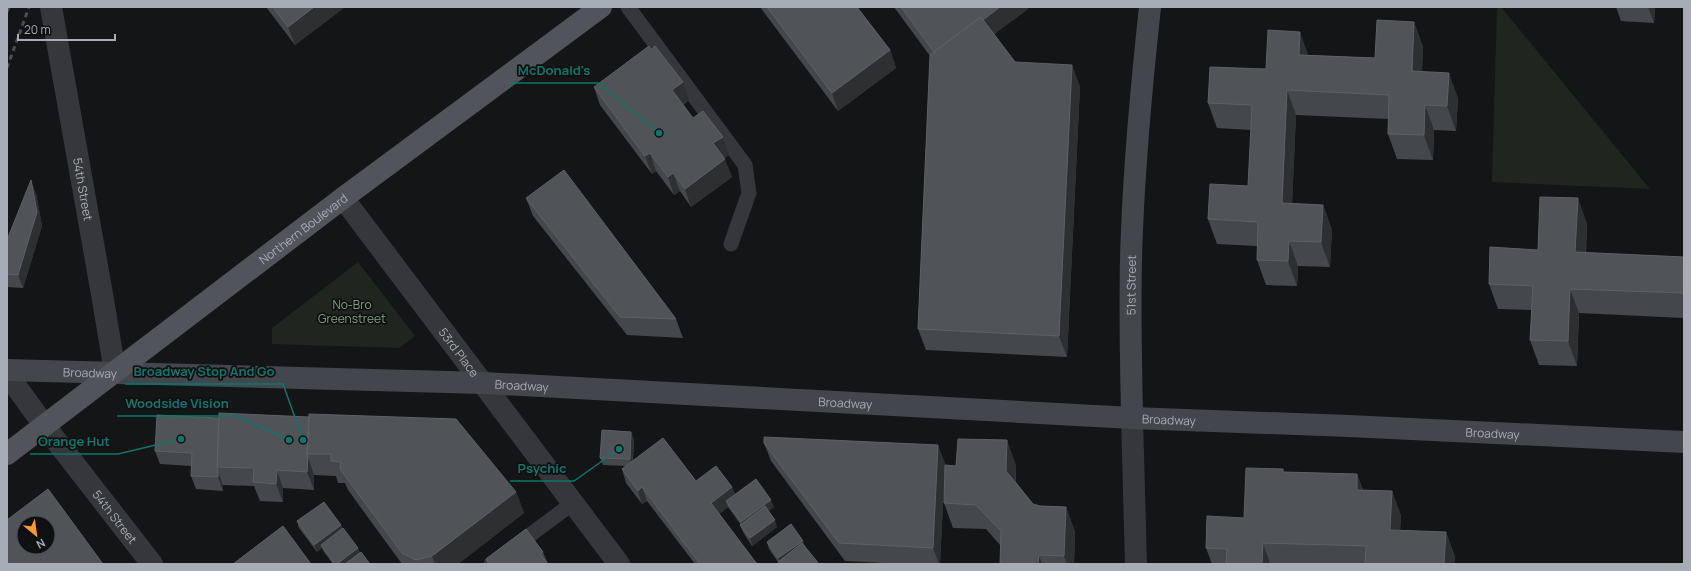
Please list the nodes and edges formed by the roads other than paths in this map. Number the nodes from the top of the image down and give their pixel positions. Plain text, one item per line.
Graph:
1 (51, 7) edge
2 (601, 7) edge
3 (628, 7) edge
4 (1150, 7) edge
5 (343, 198) junction
6 (731, 244) dead end
7 (7, 370) edge
8 (115, 372) junction
9 (7, 374) edge
10 (484, 383) junction
11 (1132, 418) junction
12 (44, 425) junction
13 (1684, 442) edge
14 (7, 454) edge
15 (573, 503) junction
16 (152, 564) edge
17 (491, 564) edge
18 (619, 564) edge
19 (1136, 564) edge

1 - 8 street, 54th Street
2 - 5 main road, Northern Boulevard
3 - 6 lane
4 - 11 main road, 51st Street
5 - 8 main road, Northern Boulevard
5 - 10 street, 53rd Place
7 - 8 main road, Broadway
8 - 10 main road, Broadway
8 - 12 main road, Northern Boulevard
9 - 12 street, 54th Street
10 - 11 main road, Broadway
10 - 15 street, 53rd Place
11 - 13 main road, Broadway
11 - 19 street, 51st Street
12 - 14 main road, Northern Boulevard
12 - 16 street, 54th Street
15 - 17 lane
15 - 18 street, 53rd Place

